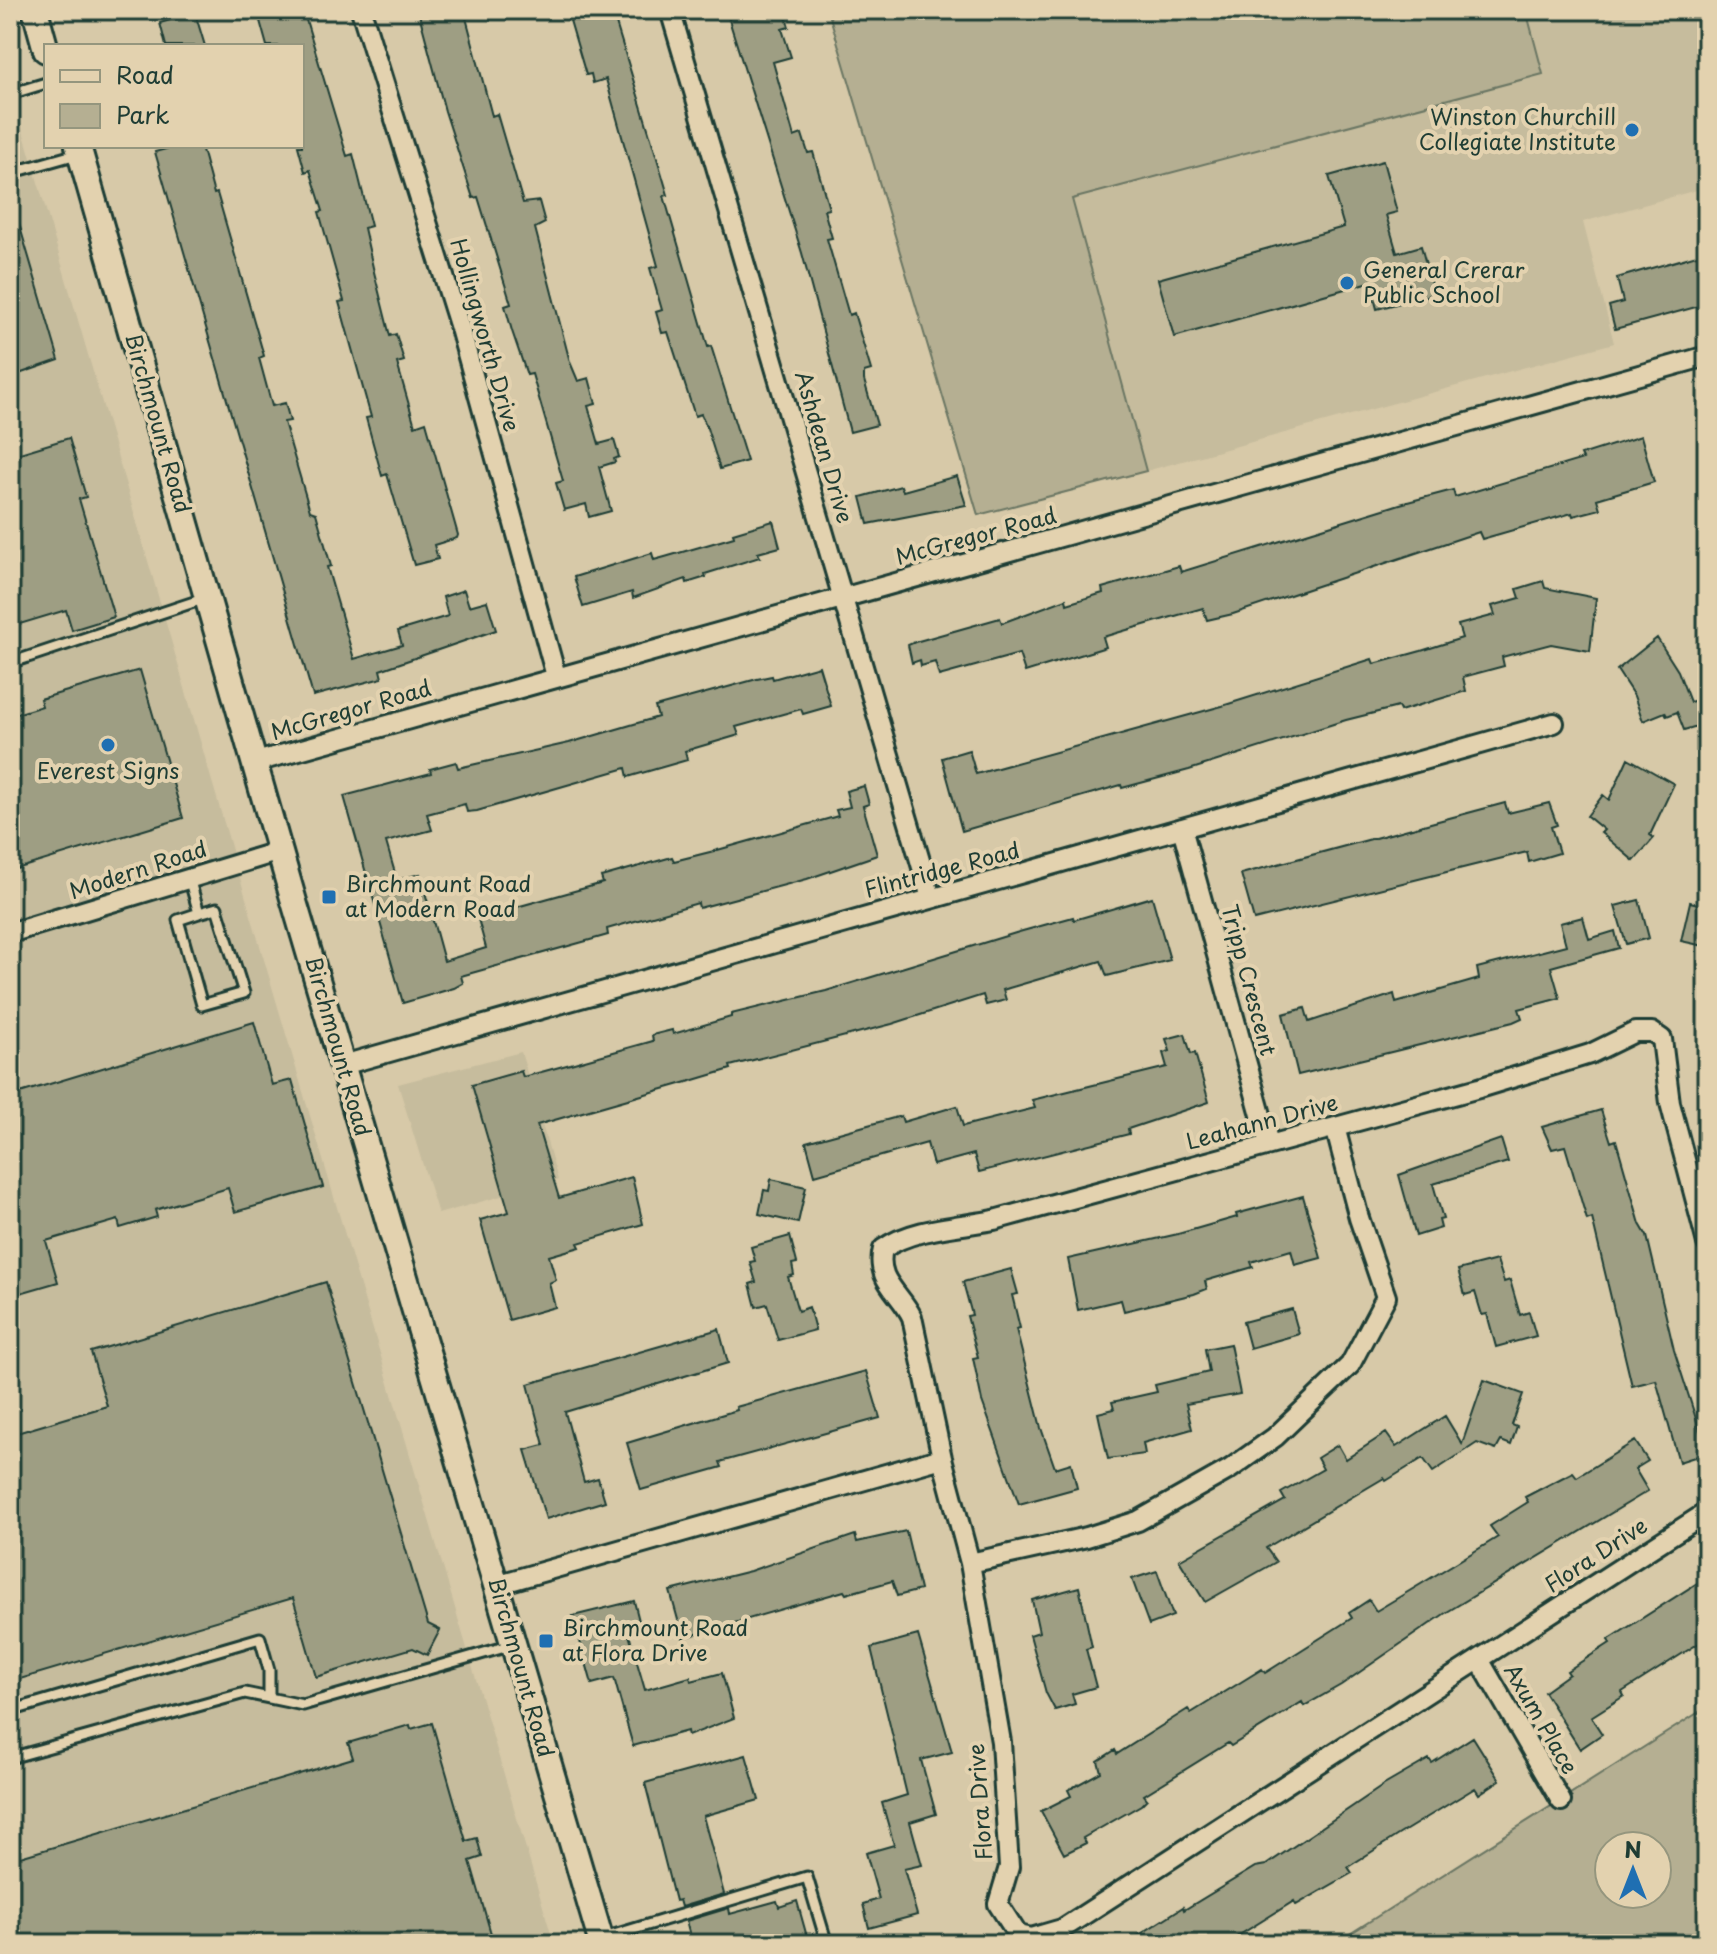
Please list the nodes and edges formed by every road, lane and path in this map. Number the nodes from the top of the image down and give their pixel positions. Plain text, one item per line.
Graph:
1 (35, 10) edge
2 (361, 10) edge
3 (670, 10) edge
4 (44, 44) edge
5 (44, 84) edge
6 (10, 94) edge
7 (79, 150) edge
8 (10, 173) edge
9 (1707, 356) edge
10 (842, 596) junction
11 (209, 597) junction
12 (10, 663) edge
13 (556, 676) junction
14 (1554, 723) dead end
15 (256, 762) junction
16 (1182, 828) junction
17 (280, 851) junction
18 (189, 878) junction
19 (931, 898) junction
20 (199, 913) junction
21 (10, 933) edge
22 (343, 1065) junction
23 (1335, 1127) junction
24 (1269, 1144) junction
25 (1707, 1243) edge
26 (942, 1458) junction
27 (1707, 1512) edge
28 (970, 1563) junction
29 (496, 1585) junction
30 (515, 1644) junction
31 (1480, 1661) junction
32 (269, 1697) junction
33 (10, 1711) edge
34 (10, 1758) edge
35 (1561, 1801) dead end
36 (601, 1941) edge
37 (827, 1944) edge

1 - 4 main road
2 - 13 street, Hollingworth Drive
3 - 10 street, Ashdean Drive
5 - 6 lane
7 - 8 lane
7 - 11 main road, Birchmount Road
9 - 10 street, McGregor Road
10 - 13 street, McGregor Road
10 - 19 street, Ashdean Drive
11 - 12 lane
11 - 15 main road, Birchmount Road
13 - 15 street, McGregor Road
14 - 16 street, Flintridge Road
15 - 17 main road, Birchmount Road
16 - 19 street, Flintridge Road
16 - 24 street, Tripp Crescent
17 - 18 street, Modern Road
17 - 22 main road, Birchmount Road
18 - 20 lane
18 - 21 street, Modern Road
19 - 22 street, Flintridge Road
20 - 20 lane
22 - 29 main road, Birchmount Road
23 - 24 street, Leahann Drive
23 - 25 street, Leahann Drive
23 - 28 street
24 - 26 street, Leahann Drive
26 - 28 street, Flora Drive
26 - 29 street
27 - 31 street, Flora Drive
28 - 31 street, Flora Drive
29 - 30 main road, Birchmount Road
30 - 32 lane
30 - 36 main road, Birchmount Road
31 - 35 street, Axum Place
32 - 33 lane
32 - 34 lane
36 - 37 lane

